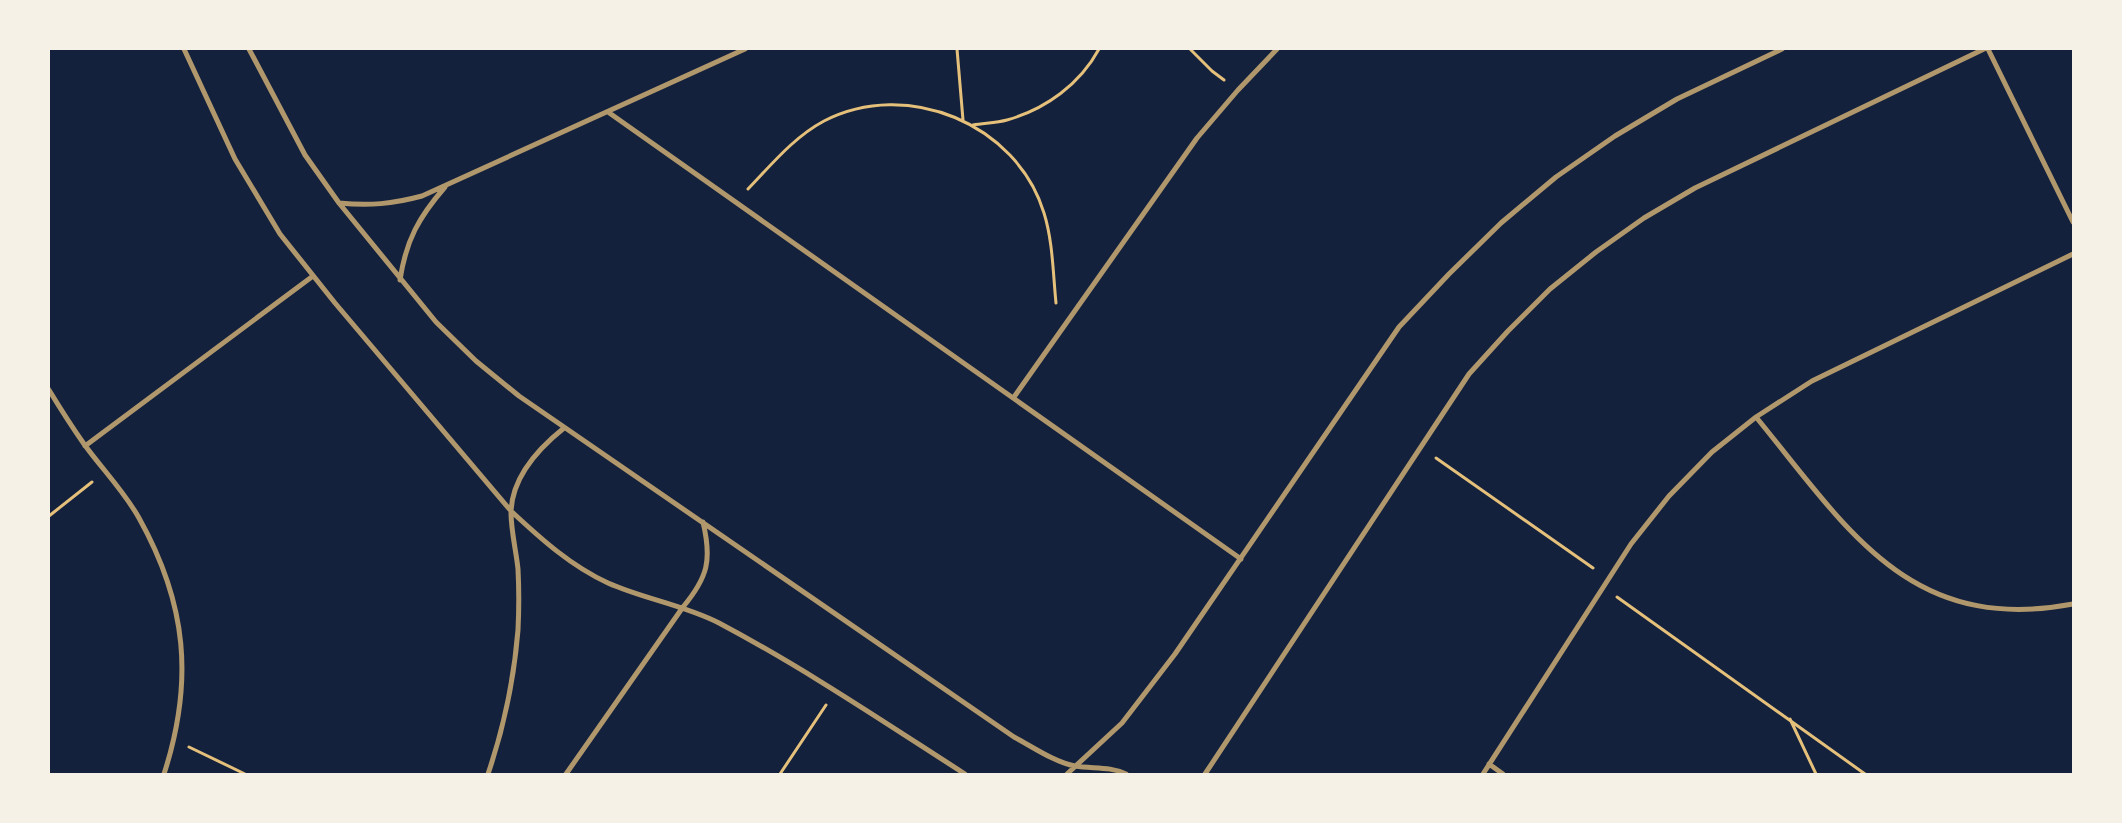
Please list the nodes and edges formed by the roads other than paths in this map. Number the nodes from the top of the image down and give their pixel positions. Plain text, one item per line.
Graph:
1 (184, 49) edge
2 (250, 49) edge
3 (744, 49) edge
4 (1277, 49) edge
5 (1782, 49) edge
6 (1984, 49) edge
7 (1988, 49) edge
8 (608, 112) junction
9 (447, 185) junction
10 (339, 204) junction
11 (2073, 222) edge
12 (2073, 254) edge
13 (313, 276) junction
14 (400, 280) junction
15 (49, 390) edge
16 (1014, 397) junction
17 (1756, 417) junction
18 (564, 428) junction
19 (85, 446) junction
20 (511, 511) junction
21 (703, 522) junction
22 (1240, 559) junction
23 (2073, 604) edge
24 (683, 607) junction
25 (1489, 764) junction
26 (1075, 766) junction
27 (164, 774) edge
28 (488, 774) edge
29 (566, 774) edge
30 (965, 774) edge
31 (1067, 774) edge
32 (1126, 774) edge
33 (1205, 774) edge
34 (1483, 774) edge
35 (1503, 774) edge

1 - 13 street
2 - 10 street
3 - 8 street
4 - 16 street
5 - 22 street
6 - 33 street
7 - 11 street
8 - 9 street
8 - 16 street
9 - 10 street
9 - 14 street
10 - 14 street
12 - 17 street
13 - 19 street
13 - 20 street
14 - 18 street
15 - 19 street
16 - 22 street
17 - 23 street
17 - 25 street
18 - 20 street
18 - 21 street
19 - 27 street
20 - 24 street
20 - 28 street
21 - 24 street
21 - 26 street
22 - 26 street
24 - 29 street
24 - 30 street
25 - 34 street
25 - 35 street
26 - 31 street
26 - 32 street

